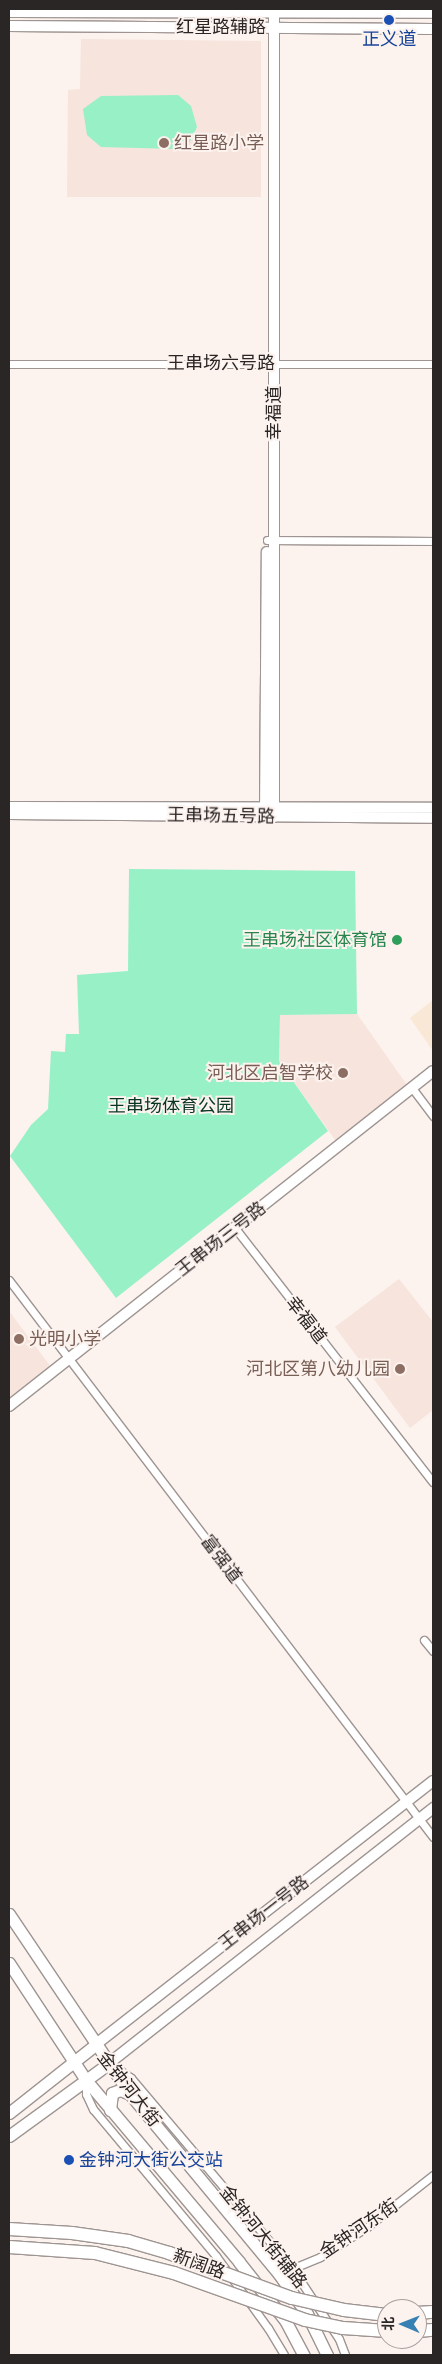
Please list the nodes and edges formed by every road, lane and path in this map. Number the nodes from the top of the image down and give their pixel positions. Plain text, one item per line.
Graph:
1 (270, 10) edge
2 (9, 11) edge
3 (433, 12) edge
4 (9, 26) edge
5 (270, 27) junction
6 (433, 29) edge
7 (270, 363) junction
8 (9, 364) edge
9 (433, 364) edge
10 (270, 540) junction
11 (433, 541) edge
12 (9, 807) edge
13 (433, 808) edge
14 (270, 812) junction
15 (9, 814) edge
16 (433, 818) edge
17 (433, 1071) edge
18 (412, 1088) junction
19 (433, 1116) edge
20 (235, 1228) junction
21 (9, 1280) edge
22 (68, 1360) junction
23 (9, 1406) edge
24 (433, 1482) edge
25 (424, 1640) dead end
26 (433, 1652) edge
27 (433, 1781) edge
28 (407, 1802) junction
29 (433, 1808) edge
30 (420, 1819) junction
31 (433, 1837) edge
32 (9, 1914) edge
33 (9, 1964) edge
34 (95, 2045) junction
35 (73, 2062) junction
36 (108, 2064) junction
37 (86, 2080) junction
38 (130, 2094) junction
39 (110, 2110) junction
40 (9, 2113) edge
41 (9, 2136) edge
42 (433, 2175) edge
43 (9, 2229) edge
44 (9, 2247) edge
45 (292, 2268) junction
46 (279, 2274) junction
47 (377, 2314) edge
48 (377, 2330) edge
49 (284, 2355) edge
50 (304, 2355) edge
51 (327, 2355) edge
52 (344, 2355) edge

1 - 2 highway
1 - 3 highway
1 - 5 street, 幸福道
4 - 5 street, 红星路辅路
5 - 6 street, 红星路辅路
5 - 7 street, 幸福道
7 - 8 street, 王串场六号路
7 - 9 street, 王串场六号路
7 - 10 street, 幸福道
10 - 11 street
10 - 14 street, 幸福道
12 - 14 street, 王串场五号路
13 - 14 street, 王串场五号路
14 - 15 street, 王串场五号路
14 - 16 street, 王串场五号路
17 - 18 street, 王串场三号路
18 - 19 street
18 - 20 street, 王串场三号路
20 - 22 street, 王串场三号路
20 - 24 street, 幸福道
21 - 22 street, 富强道
22 - 23 street, 王串场三号路
22 - 28 street, 富强道
25 - 26 street
27 - 28 street, 王串场一号路
28 - 30 street, 富强道
28 - 34 street, 王串场一号路
29 - 30 street, 王串场一号路
30 - 31 street, 富强道
30 - 36 street, 王串场一号路
32 - 34 main road, 金钟河大街
33 - 35 main road, 金钟河大街
34 - 35 main road
34 - 36 main road, 金钟河大街
35 - 37 main road, 金钟河大街
35 - 40 main road
36 - 37 main road
36 - 38 main road, 金钟河大街
36 - 45 street, 金钟河大街辅路
37 - 39 main road, 金钟河大街
37 - 41 main road
37 - 49 street
38 - 39 main road
38 - 46 main road, 金钟河大街
39 - 50 main road, 金钟河大街
42 - 45 street, 金钟河东街
43 - 47 highway, 新阔路, bridge
44 - 48 highway, 新阔路, bridge
45 - 46 street, 金钟河东街
45 - 52 street, 金钟河大街辅路
46 - 51 main road, 金钟河大街

